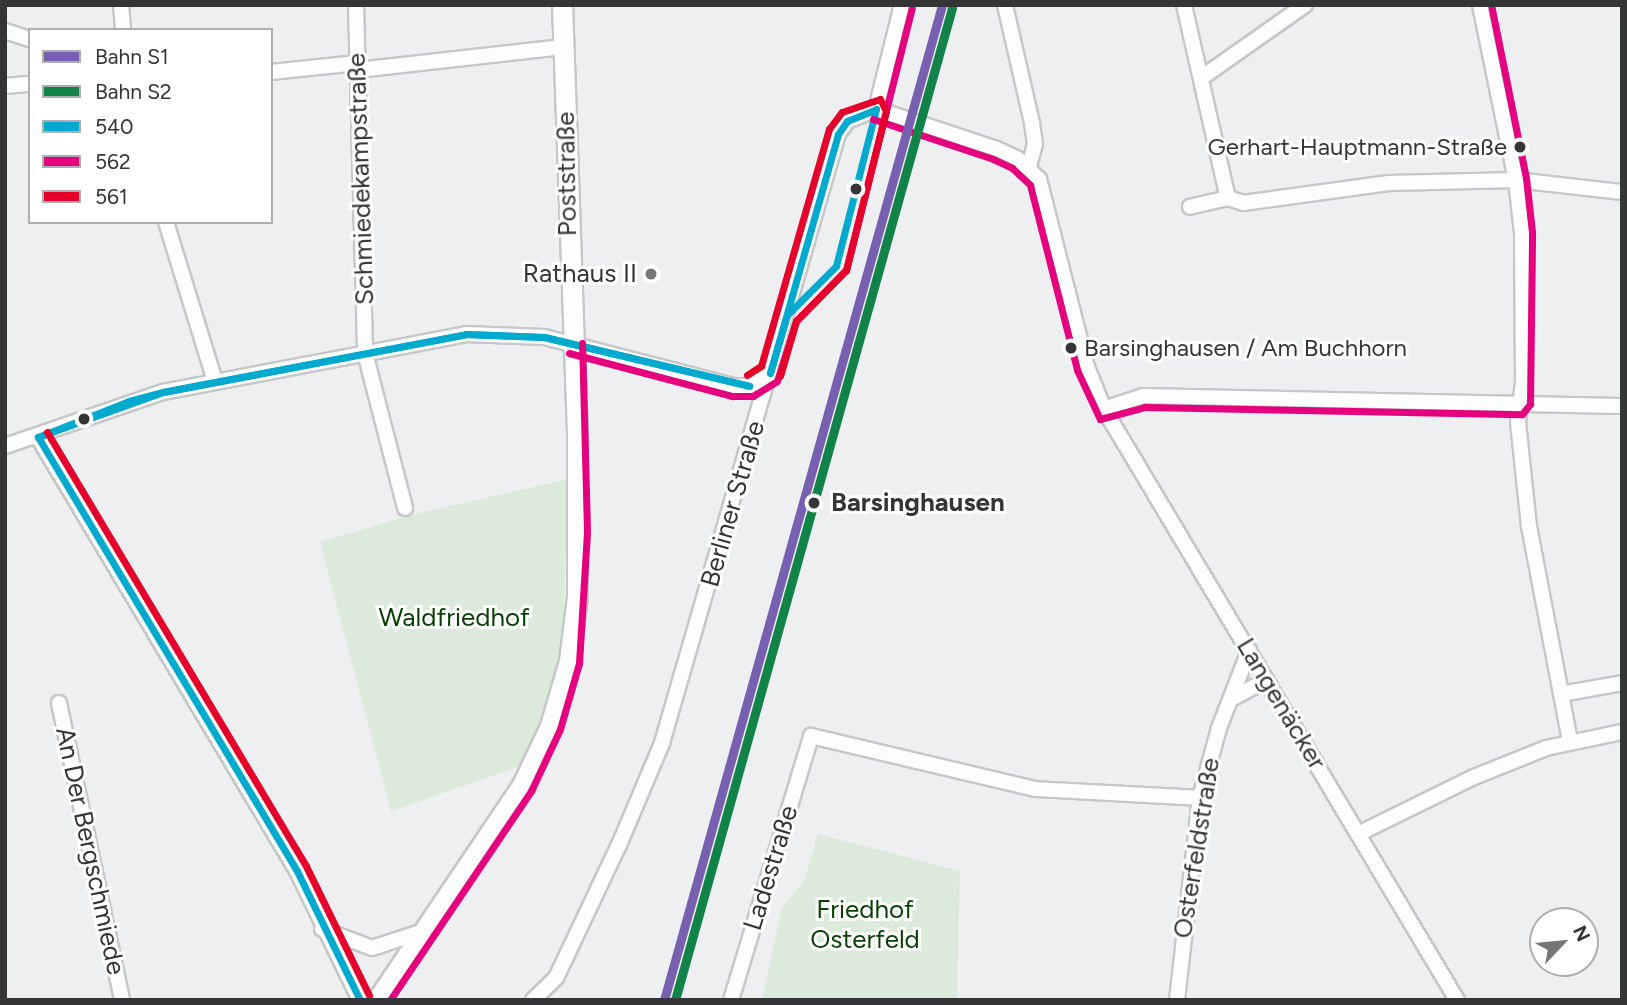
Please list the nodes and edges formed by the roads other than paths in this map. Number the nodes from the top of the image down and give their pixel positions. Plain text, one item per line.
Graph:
1 (121, 5) edge
2 (356, 5) edge
3 (562, 5) edge
4 (902, 5) edge
5 (1005, 5) edge
6 (1184, 5) edge
7 (1305, 5) edge
8 (1480, 5) edge
9 (123, 28) edge
10 (5, 31) edge
11 (28, 38) edge
12 (563, 47) junction
13 (358, 67) junction
14 (273, 72) edge
15 (1201, 78) junction
16 (28, 84) edge
17 (5, 86) edge
18 (876, 109) junction
19 (1029, 167) junction
20 (1516, 180) junction
21 (1622, 192) edge
22 (1228, 198) junction
23 (1190, 208) dead end
24 (167, 224) edge
25 (572, 343) junction
26 (365, 353) junction
27 (770, 373) junction
28 (215, 381) junction
29 (1520, 404) junction
30 (1622, 406) edge
31 (1104, 409) junction
32 (38, 437) junction
33 (5, 446) edge
34 (405, 508) dead end
35 (1248, 651) junction
36 (1266, 680) junction
37 (1622, 683) edge
38 (1560, 694) junction
39 (1231, 699) junction
40 (59, 703) dead end
41 (1622, 732) edge
42 (1570, 741) junction
43 (1200, 797) junction
44 (1358, 834) junction
45 (322, 929) junction
46 (425, 930) junction
47 (122, 1000) edge
48 (360, 1000) edge
49 (377, 1000) edge
50 (533, 1000) edge
51 (731, 1000) edge
52 (1177, 1000) edge
53 (1457, 1000) edge

1 - 9 street
2 - 13 street, Schmiedekampstraße
3 - 12 main road, Poststraße
4 - 18 street
5 - 19 street
6 - 15 street
7 - 15 street
8 - 20 street
10 - 11 street
12 - 13 street
12 - 25 main road, Poststraße
13 - 14 street
13 - 26 street, Schmiedekampstraße
15 - 22 street
16 - 17 street
18 - 19 street
18 - 27 street, Berliner Straße
19 - 31 street, Langenäcker
20 - 21 street
20 - 22 street
20 - 29 street
22 - 23 street
24 - 28 street
25 - 26 street
25 - 27 street
25 - 46 main road, Poststraße
26 - 28 street
26 - 34 street, Schmiedekampstraße
27 - 50 street, Berliner Straße
28 - 32 street
29 - 30 street
29 - 31 street
29 - 38 street
31 - 35 street, Langenäcker
32 - 33 street
32 - 45 street
35 - 36 street, Langenäcker
35 - 39 street, Osterfeldstraße
36 - 39 street
36 - 44 street, Langenäcker
37 - 38 street
38 - 42 street
39 - 43 street, Osterfeldstraße
40 - 47 street, An Der Bergschmiede
41 - 42 street
42 - 44 street
43 - 51 street, Ladestraße
43 - 52 street, Osterfeldstraße
44 - 53 street, Langenäcker
45 - 46 street
45 - 48 street
46 - 49 main road, Poststraße

